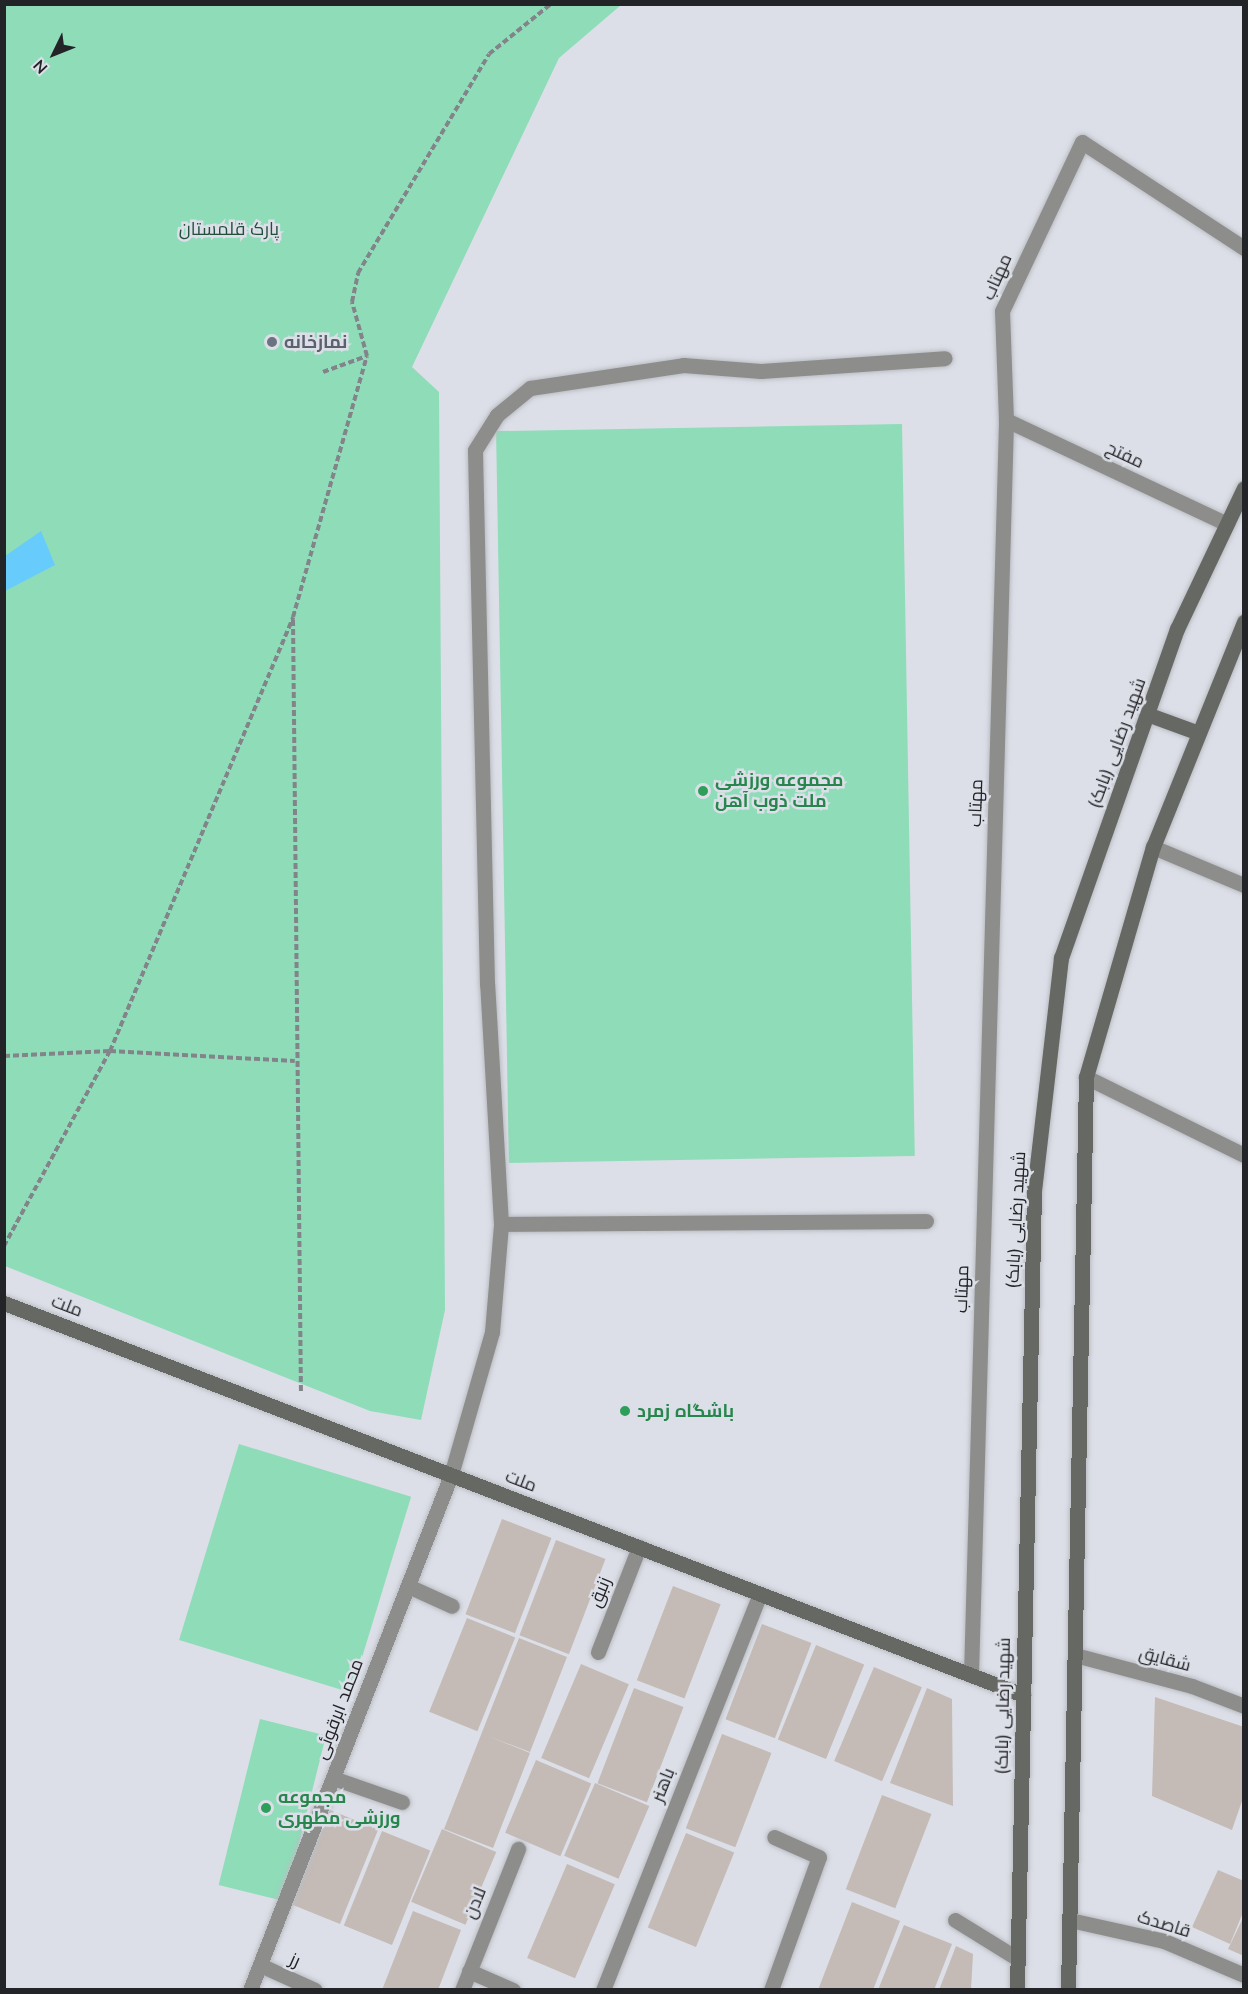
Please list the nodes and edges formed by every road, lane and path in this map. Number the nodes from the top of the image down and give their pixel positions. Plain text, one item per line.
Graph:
1 (551, 4) edge
2 (1244, 248) edge
3 (367, 356) junction
4 (945, 358) dead end
5 (323, 372) dead end
6 (1006, 420) junction
7 (1244, 488) edge
8 (1227, 524) junction
9 (293, 617) junction
10 (1244, 622) edge
11 (1147, 714) junction
12 (1198, 733) junction
13 (1153, 847) junction
14 (1244, 885) edge
15 (110, 1052) junction
16 (4, 1056) edge
17 (295, 1061) junction
18 (1086, 1077) junction
19 (1244, 1155) edge
20 (926, 1221) dead end
21 (501, 1224) junction
22 (4, 1246) edge
23 (4, 1303) edge
24 (300, 1417) junction
25 (451, 1475) junction
26 (639, 1547) junction
27 (408, 1586) junction
28 (760, 1594) junction
29 (452, 1606) dead end
30 (598, 1652) dead end
31 (1075, 1655) junction
32 (971, 1675) junction
33 (1244, 1689) edge
34 (1023, 1695) junction
35 (1240, 1705) edge
36 (333, 1778) junction
37 (402, 1802) dead end
38 (774, 1837) dead end
39 (518, 1849) dead end
40 (955, 1920) dead end
41 (1070, 1920) junction
42 (1018, 1959) junction
43 (260, 1965) junction
44 (469, 1971) junction
45 (1244, 1975) edge
46 (250, 1989) edge
47 (315, 1989) edge
48 (462, 1989) edge
49 (513, 1989) edge
50 (603, 1989) edge
51 (771, 1989) edge
52 (1017, 1989) edge
53 (1068, 1989) edge

1 - 3 path
2 - 6 street, مهتاب
3 - 5 path
3 - 9 path
4 - 21 street, محمد ابرقوئی
6 - 8 street, مفتح
6 - 32 street, مهتاب
7 - 8 main road, شهید رضایی (بابک)
8 - 11 main road, شهید رضایی (بابک)
9 - 15 path
9 - 17 path
10 - 12 main road
11 - 12 main road
11 - 34 main road, شهید رضایی (بابک)
12 - 13 main road
13 - 14 street
13 - 18 main road
15 - 16 path
15 - 17 path
15 - 22 path
17 - 24 path
18 - 19 street
18 - 31 main road
20 - 21 street
21 - 25 street, محمد ابرقوئی
23 - 24 main road, ملت
24 - 25 main road, ملت
25 - 26 main road, ملت
25 - 27 street, محمد ابرقوئی
26 - 28 main road, ملت
26 - 30 street, زنبق
27 - 29 street
27 - 36 street, محمد ابرقوئی
28 - 32 main road, ملت
28 - 50 street, باهنر
31 - 35 street, شقایق
31 - 41 main road
32 - 34 main road, ملت
33 - 35 street
34 - 42 main road, شهید رضایی (بابک)
36 - 37 street
36 - 43 street, محمد ابرقوئی
38 - 51 street
39 - 44 street, لادن
40 - 42 street
41 - 45 street, قاصدک
41 - 53 main road
42 - 52 main road, شهید رضایی (بابک)
43 - 46 street, محمد ابرقوئی
43 - 47 street, رز
44 - 48 street, لادن
44 - 49 street

